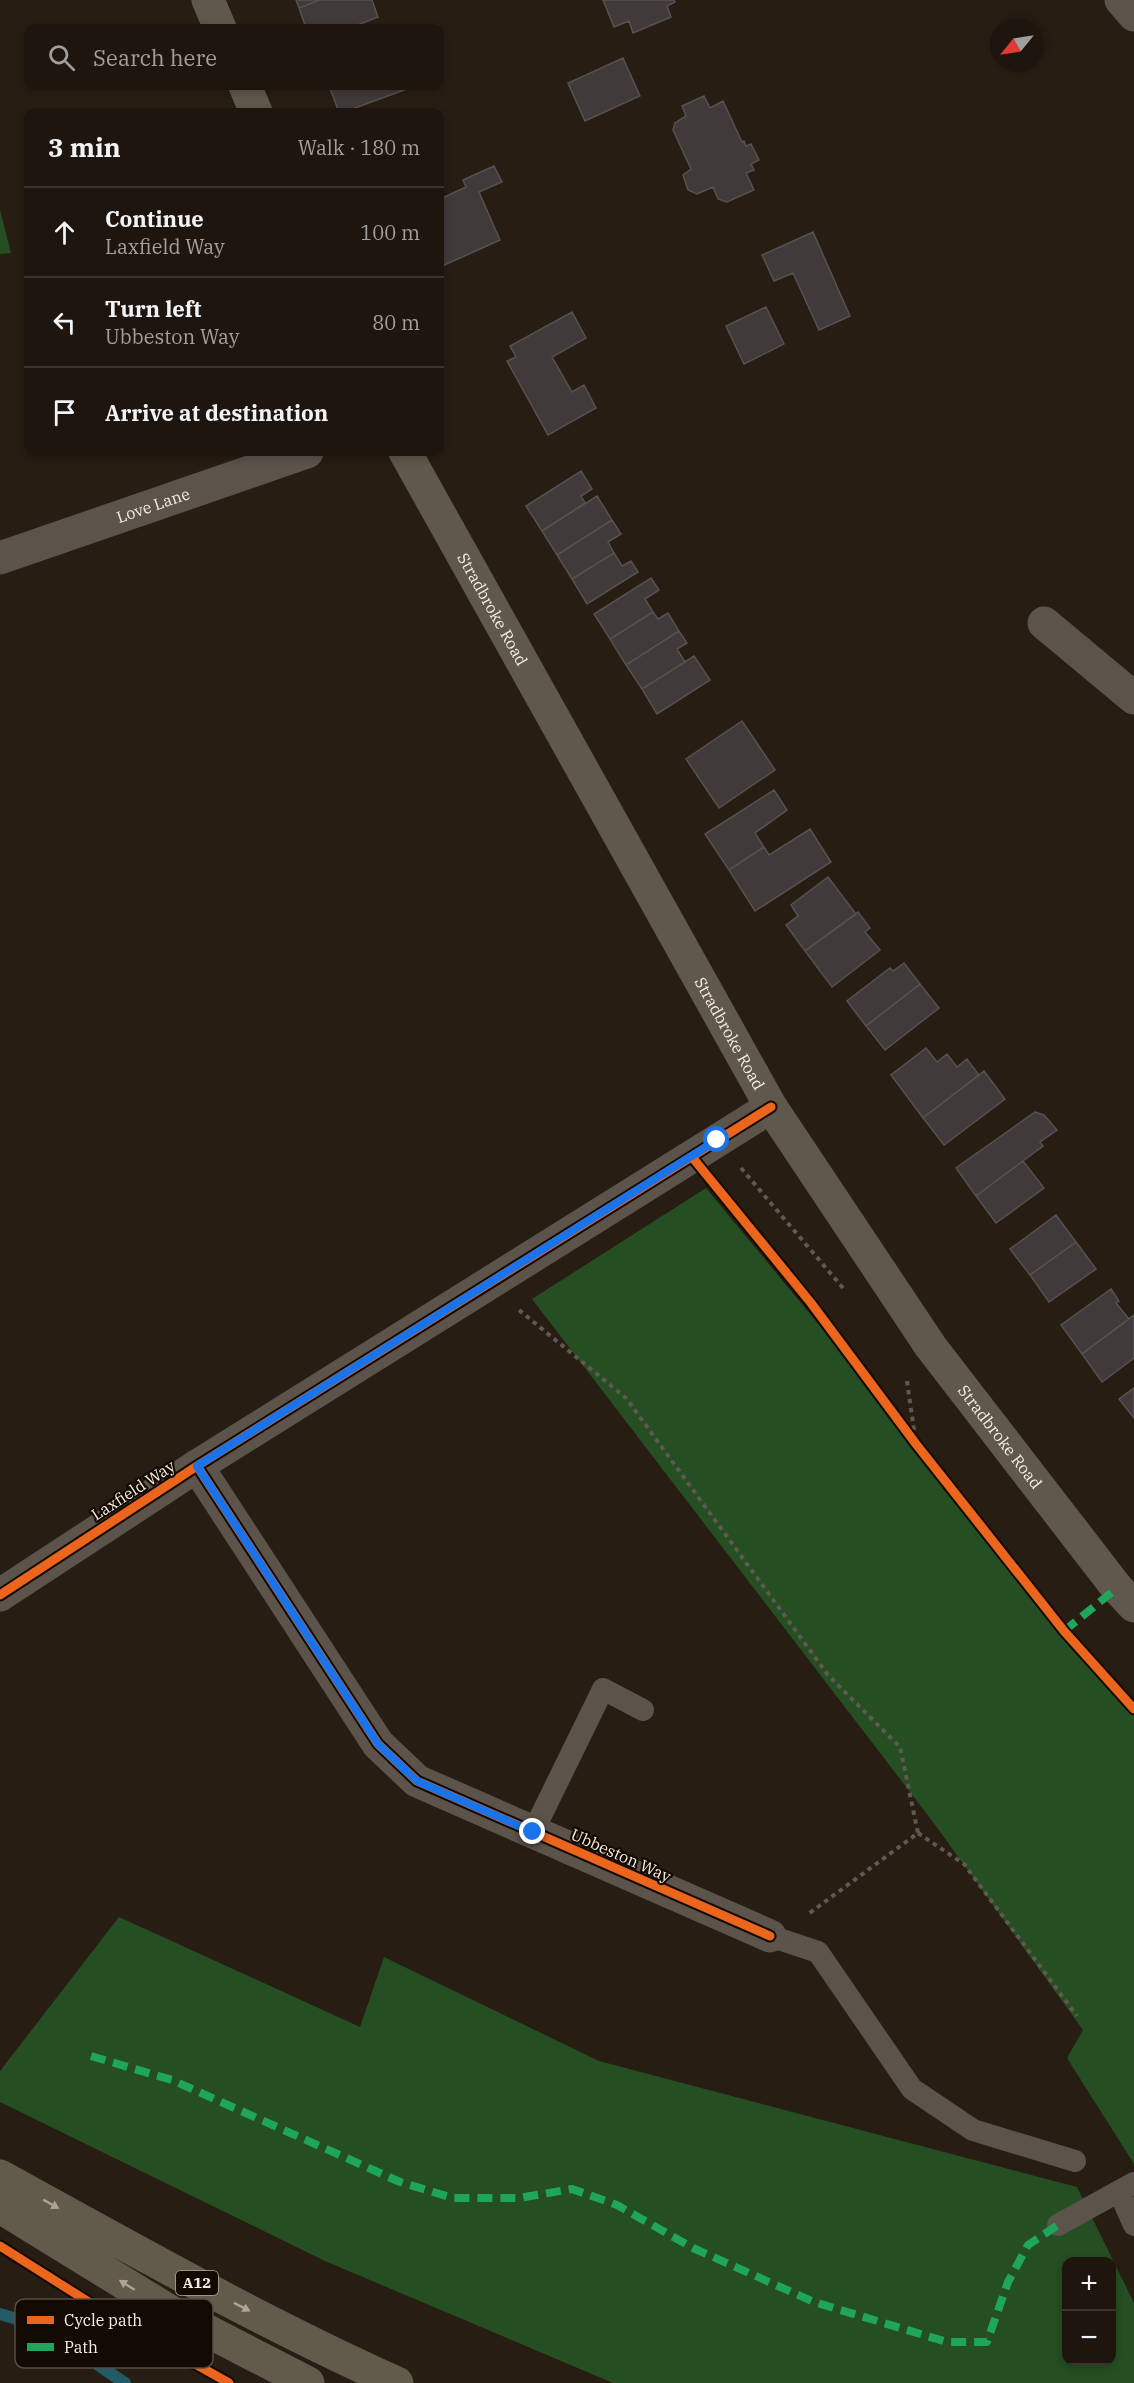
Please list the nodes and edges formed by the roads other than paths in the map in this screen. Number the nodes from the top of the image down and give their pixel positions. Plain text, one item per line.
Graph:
1 (208, 0) edge
2 (1121, 0) edge
3 (1134, 15) edge
4 (218, 24) edge
5 (247, 90) edge
6 (254, 108) edge
7 (295, 456) edge
8 (407, 456) edge
9 (0, 558) edge
10 (1044, 623) dead end
11 (1134, 698) edge
12 (771, 1107) junction
13 (197, 1466) junction
14 (1128, 1590) edge
15 (0, 1595) edge
16 (643, 1710) dead end
17 (533, 1832) junction
18 (770, 1936) joint
19 (1075, 2161) dead end
20 (0, 2176) edge
21 (1126, 2187) edge
22 (0, 2207) edge
23 (1058, 2225) dead end
24 (1134, 2225) edge
25 (150, 2299) edge
26 (213, 2334) edge
27 (308, 2383) edge
28 (397, 2383) edge

1 - 4 main road
2 - 3 street
5 - 6 main road
7 - 9 street, Love Lane
8 - 12 main road, Stradbroke Road
10 - 11 street
12 - 13 street, Laxfield Way
12 - 14 main road, Stradbroke Road
13 - 15 street, Laxfield Way
13 - 17 street, Ubbeston Way
16 - 17 lane
17 - 18 street, Ubbeston Way
18 - 19 lane
20 -> 28 highway, A12
21 - 23 lane
21 - 24 lane
25 -> 22 highway, A12
27 -> 26 highway, A12

